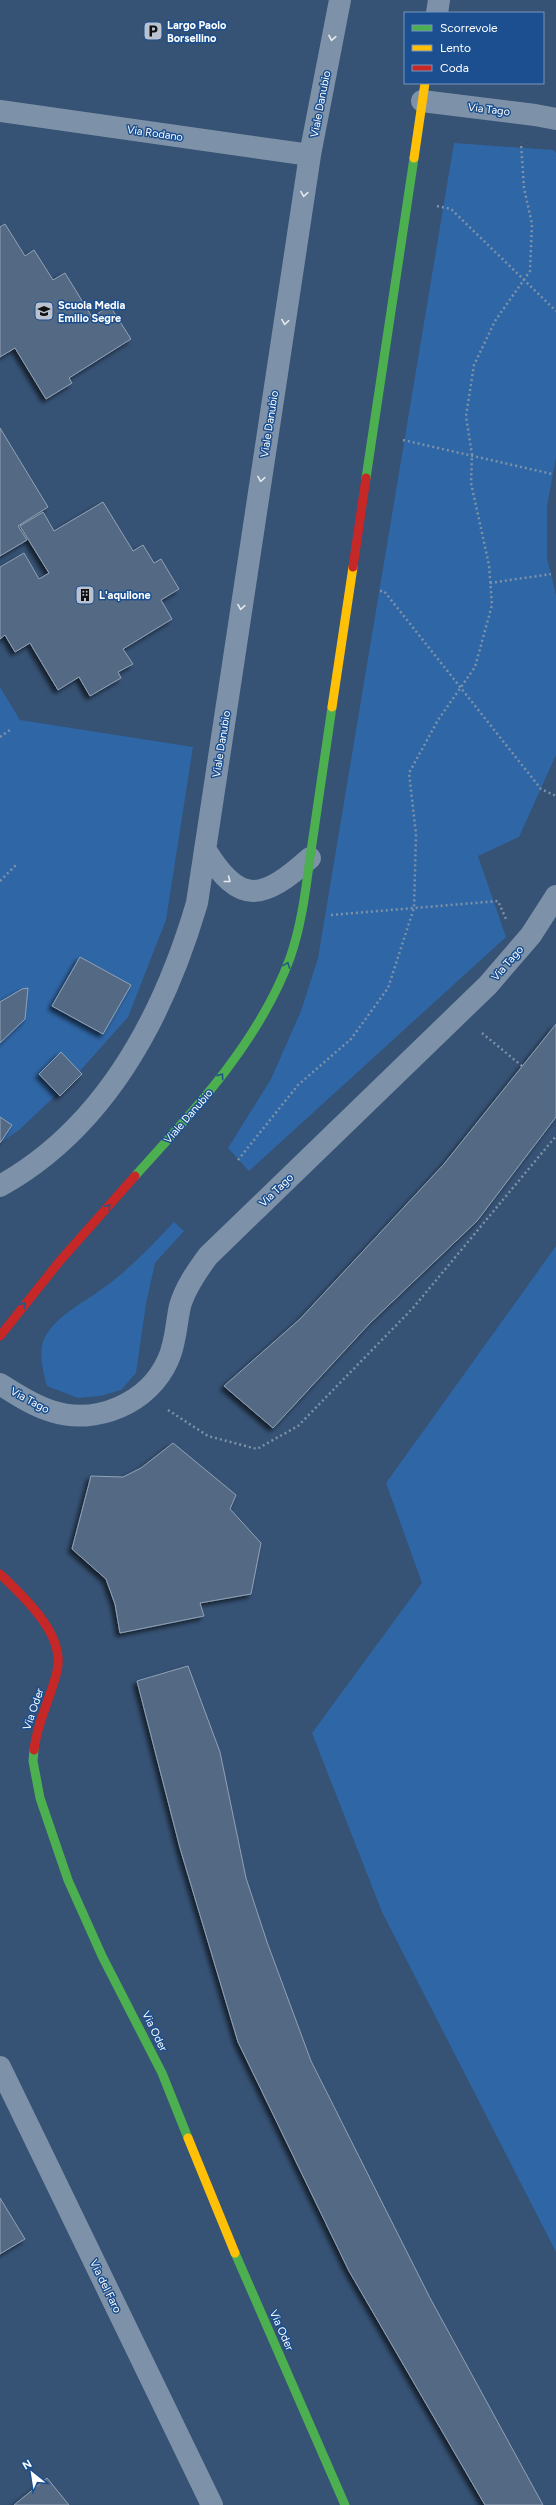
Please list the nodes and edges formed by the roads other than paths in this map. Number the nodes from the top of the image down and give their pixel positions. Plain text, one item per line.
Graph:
1 (340, 0) edge
2 (439, 0) edge
3 (437, 12) edge
4 (424, 92) edge
5 (0, 111) edge
6 (556, 119) edge
7 (310, 155) junction
8 (205, 849) junction
9 (310, 858) junction
10 (556, 896) edge
11 (0, 1186) edge
12 (0, 1336) edge
13 (0, 1384) edge
14 (0, 1574) edge
15 (0, 2067) edge
16 (212, 2505) edge
17 (345, 2505) edge

1 -> 7 street, Viale Danubio
2 - 3 street
4 - 6 street, Via Tago
4 - 9 street, Viale Danubio
5 - 7 street, Via Rodano
7 -> 8 street, Viale Danubio
8 -> 9 street
8 - 11 street, Viale Danubio
12 -> 9 street, Viale Danubio
10 - 13 street, Via Tago
14 - 17 street, Via Oder
15 - 16 street, Via del Faro

